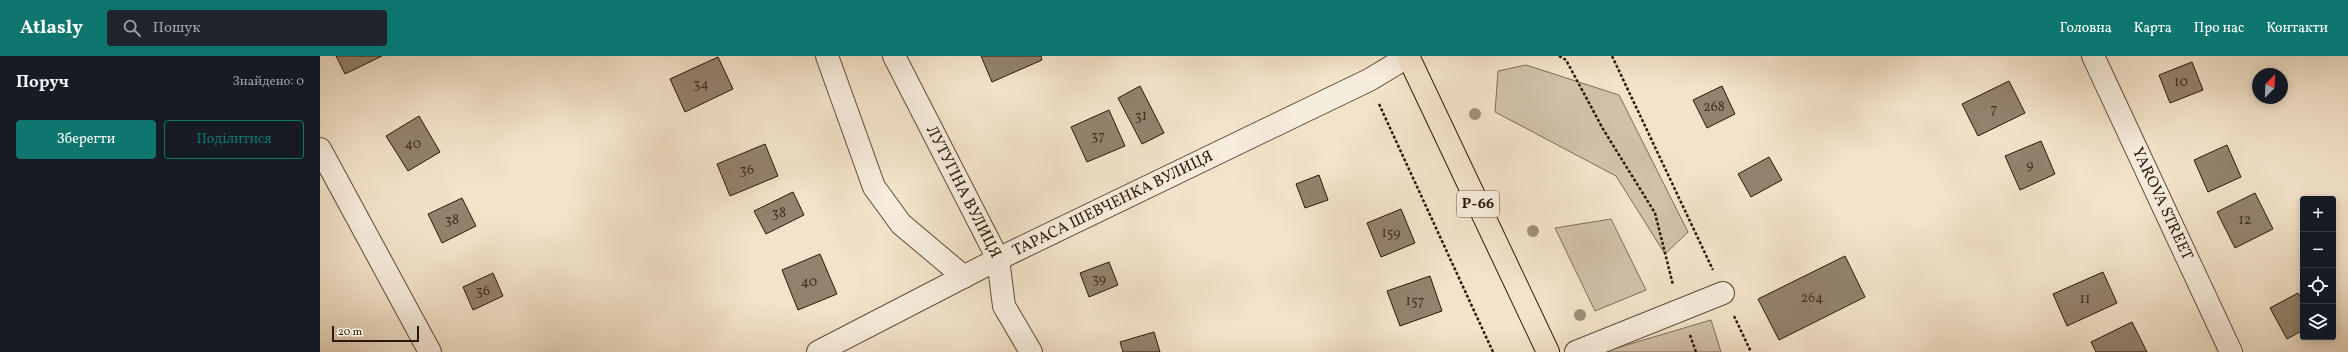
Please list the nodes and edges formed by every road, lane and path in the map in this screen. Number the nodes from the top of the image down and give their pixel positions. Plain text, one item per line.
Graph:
1 (826, 56) edge
2 (894, 56) edge
3 (1409, 56) edge
4 (1559, 56) edge
5 (1612, 56) edge
6 (2093, 56) edge
7 (1369, 80) junction
8 (320, 149) edge
9 (328, 182) edge
10 (998, 259) junction
11 (964, 277) junction
12 (1723, 293) junction
13 (1680, 310) junction
14 (430, 352) edge
15 (818, 352) edge
16 (1031, 352) edge
17 (1493, 352) edge
18 (1548, 352) edge
19 (1576, 352) edge
20 (1696, 352) edge
21 (1751, 352) edge
22 (2231, 352) edge

1 - 11 street
2 - 10 street, ЛУТУГІНА ВУЛИЦЯ
3 - 7 street, ТАРАСА ШЕВЧЕНКА ВУЛИЦЯ
3 - 18 main road, Р-66
4 - 13 path
5 - 12 path
6 - 22 street, YAROVA STREET
7 - 10 street, ТАРАСА ШЕВЧЕНКА ВУЛИЦЯ
7 - 17 path
8 - 9 street
9 - 14 street
10 - 11 street, ТАРАСА ШЕВЧЕНКА ВУЛИЦЯ
10 - 16 street, ЛУТУГІНА ВУЛИЦЯ
11 - 15 street, ТАРАСА ШЕВЧЕНКА ВУЛИЦЯ
12 - 13 street
12 - 21 path
13 - 19 street
13 - 20 path

